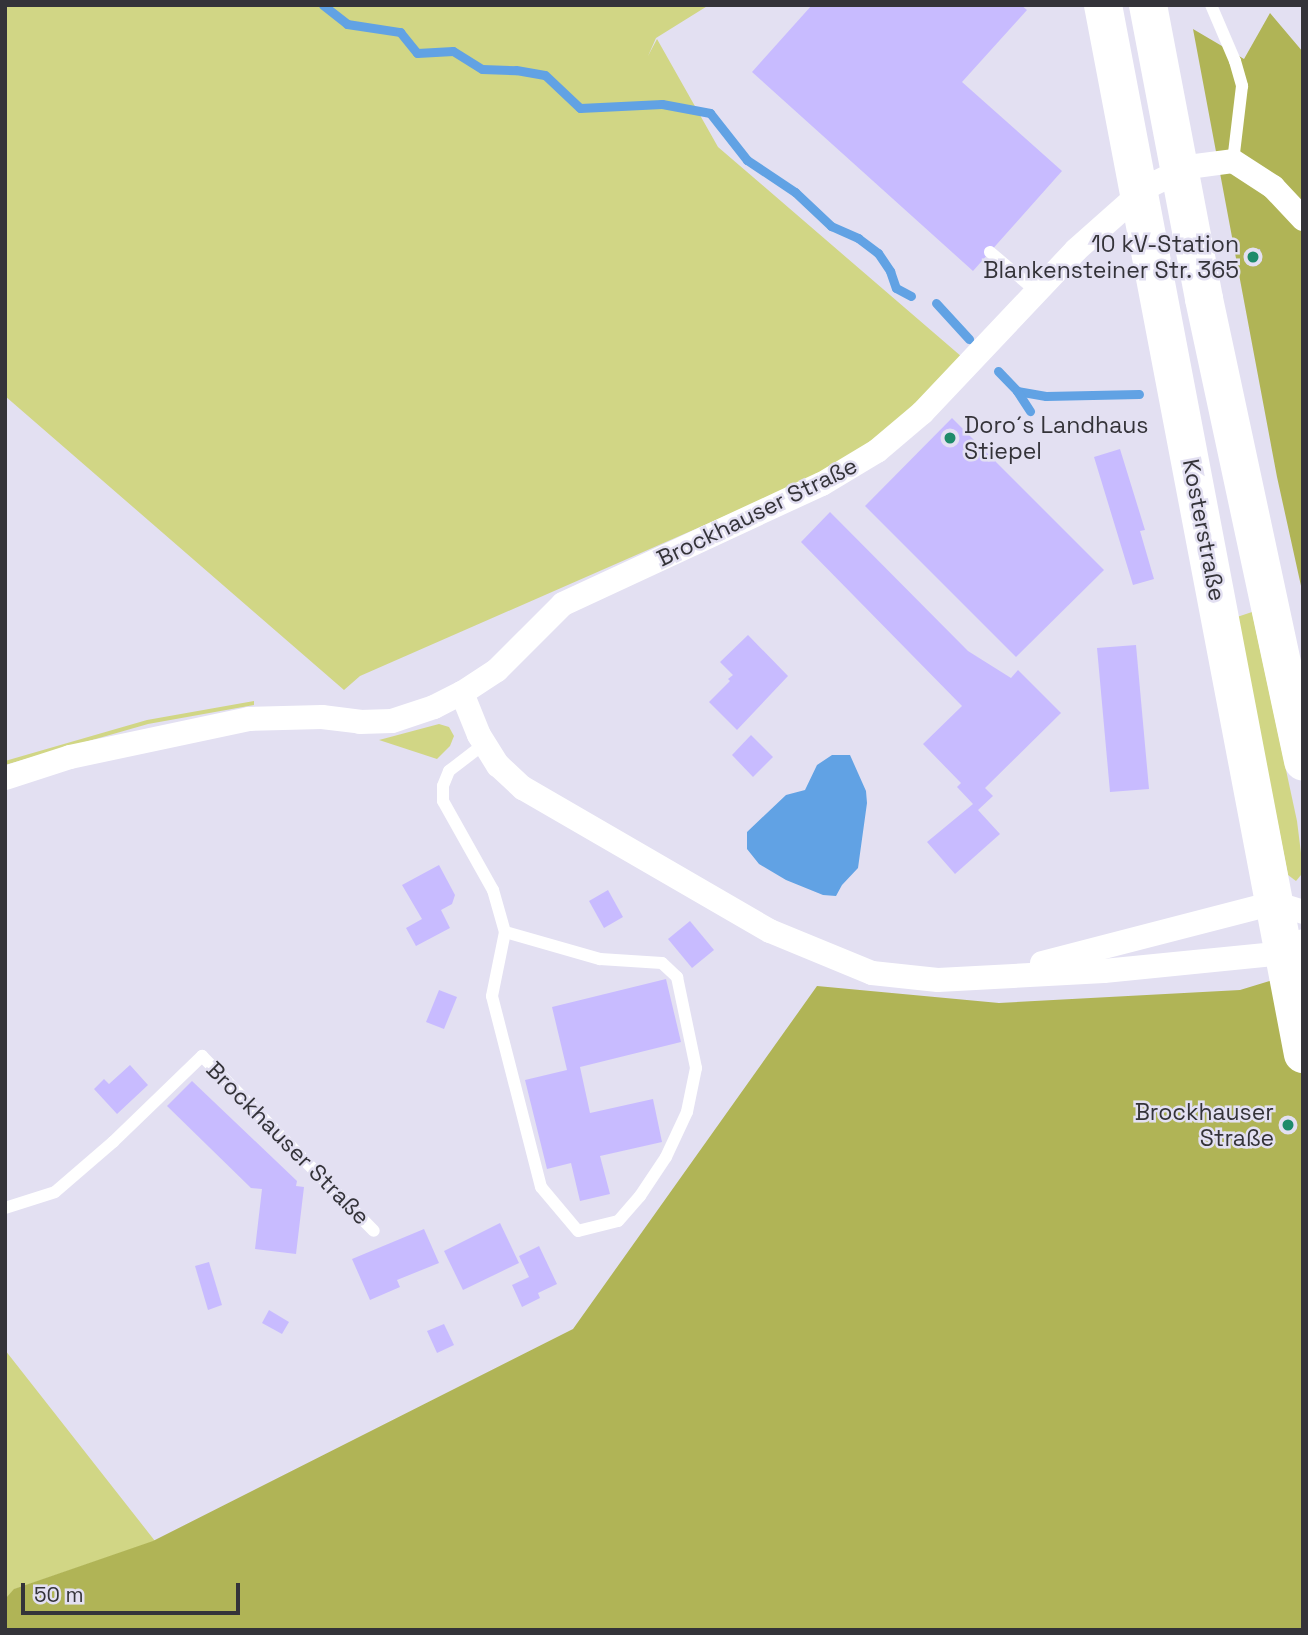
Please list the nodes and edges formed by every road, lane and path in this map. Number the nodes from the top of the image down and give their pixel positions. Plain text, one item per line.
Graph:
1 (1102, 5) edge
2 (1148, 5) edge
3 (1211, 5) edge
4 (1233, 161) junction
5 (1303, 219) edge
6 (990, 252) dead end
7 (1036, 292) junction
8 (462, 693) junction
9 (484, 744) junction
10 (1303, 762) edge
11 (5, 778) edge
12 (1288, 908) edge
13 (505, 932) junction
14 (1293, 947) edge
15 (984, 978) junction
16 (1303, 1054) edge
17 (5, 1208) edge
18 (374, 1231) dead end

1 - 12 main road, Kosterstraße
2 - 10 main road, Kosterstraße
3 - 4 lane
4 - 5 street
4 - 7 street, Brockhauser Straße
6 - 7 lane
7 - 8 street, Brockhauser Straße
8 - 9 street
8 - 11 street, Brockhauser Straße
9 - 13 lane
9 - 15 street
12 - 14 main road, Kosterstraße
12 - 15 street
13 - 13 lane
14 - 15 street
14 - 16 main road, Kosterstraße
17 - 18 lane, Brockhauser Straße

